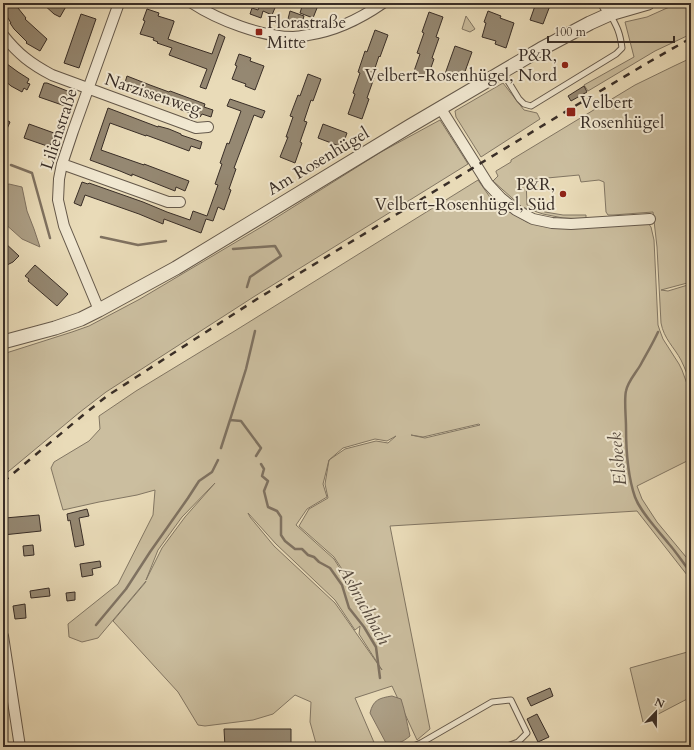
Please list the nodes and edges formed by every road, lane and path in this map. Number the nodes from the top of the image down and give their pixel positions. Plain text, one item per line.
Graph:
1 (119, 3) edge
2 (192, 3) edge
3 (383, 3) edge
4 (603, 3) edge
5 (648, 3) edge
6 (610, 14) junction
7 (3, 35) edge
8 (502, 72) junction
9 (88, 89) junction
10 (441, 109) junction
11 (208, 127) dead end
12 (62, 164) junction
13 (180, 202) dead end
14 (650, 219) dead end
15 (99, 310) junction
16 (3, 342) edge
17 (3, 636) edge
18 (421, 743) junction
19 (20, 747) edge
20 (410, 747) edge
21 (428, 747) edge
22 (505, 747) edge

1 - 9 street, Lilienstraße
2 - 3 street
4 - 6 street
5 - 6 street, Am Rosenhügel
6 - 8 street, Am Rosenhügel
6 - 8 lane
7 - 9 street, Narzissenweg
8 - 10 street, Am Rosenhügel
9 - 11 street, Narzissenweg
9 - 12 street, Lilienstraße
10 - 14 street
10 - 15 street, Am Rosenhügel
12 - 13 street
12 - 15 street, Lilienstraße
15 - 16 street, Am Rosenhügel
17 - 19 street
18 - 20 lane
18 - 21 lane
18 - 22 lane

